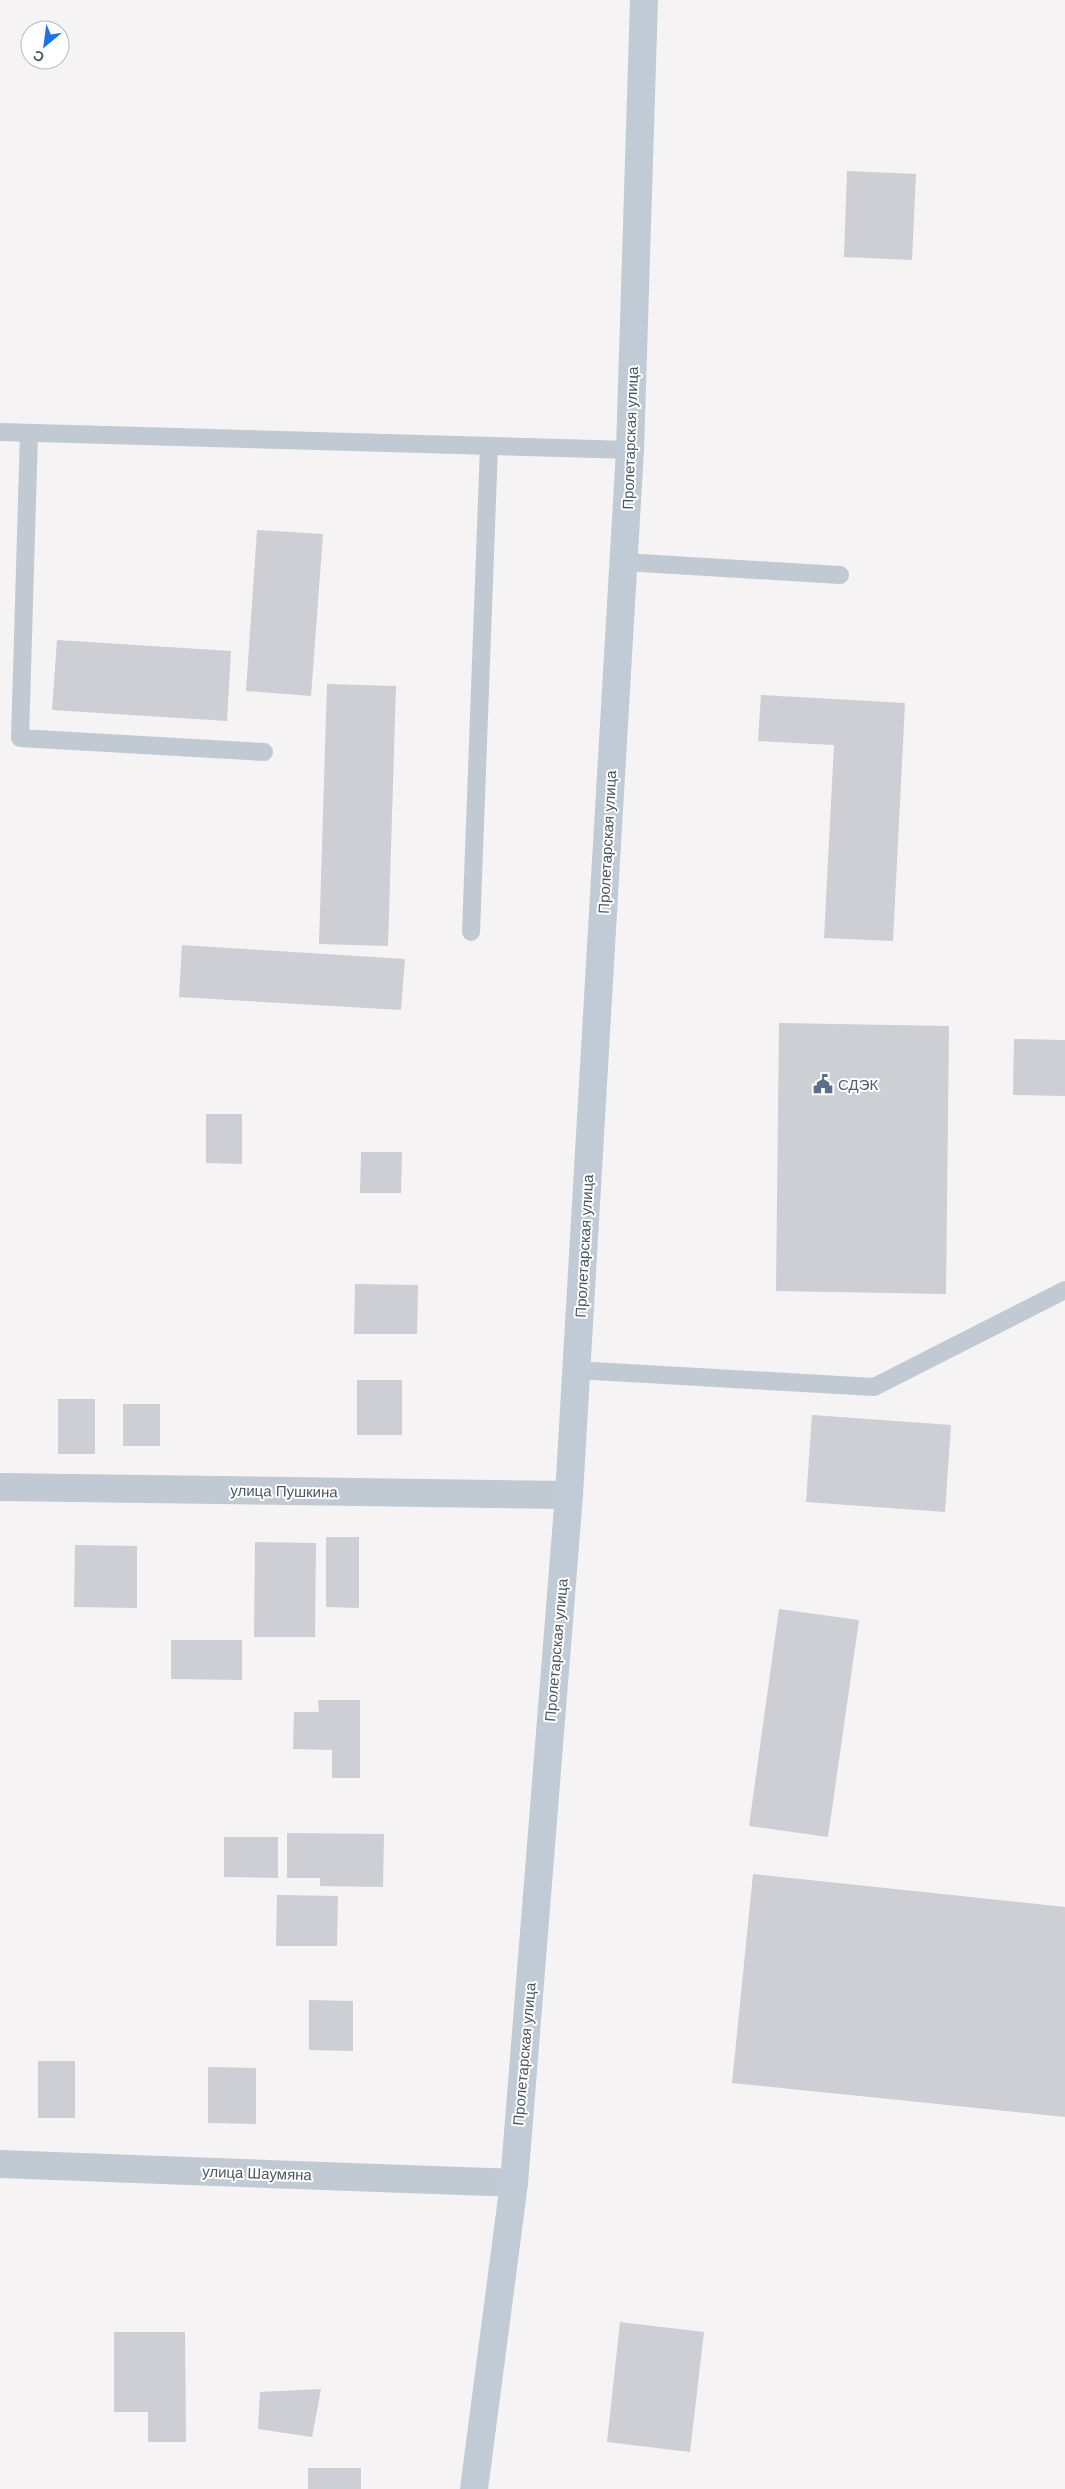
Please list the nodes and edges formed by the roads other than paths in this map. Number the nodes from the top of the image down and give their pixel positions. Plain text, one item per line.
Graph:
1 (644, 0) edge
2 (0, 432) edge
3 (29, 433) junction
4 (489, 446) junction
5 (630, 450) junction
6 (624, 562) junction
7 (840, 575) dead end
8 (264, 752) dead end
9 (471, 932) dead end
10 (1065, 1290) edge
11 (576, 1370) junction
12 (0, 1488) edge
13 (569, 1495) junction
14 (0, 2164) edge
15 (514, 2182) junction
16 (474, 2489) edge

1 - 5 street, Пролетарская улица
2 - 3 lane
3 - 4 lane
3 - 8 lane
4 - 5 lane
4 - 9 lane
5 - 6 street, Пролетарская улица
6 - 7 lane
6 - 11 street, Пролетарская улица
10 - 11 lane
11 - 13 street, Пролетарская улица
12 - 13 street, улица Пушкина
13 - 15 street, Пролетарская улица
14 - 15 street, улица Шаумяна
15 - 16 street, Пролетарская улица

